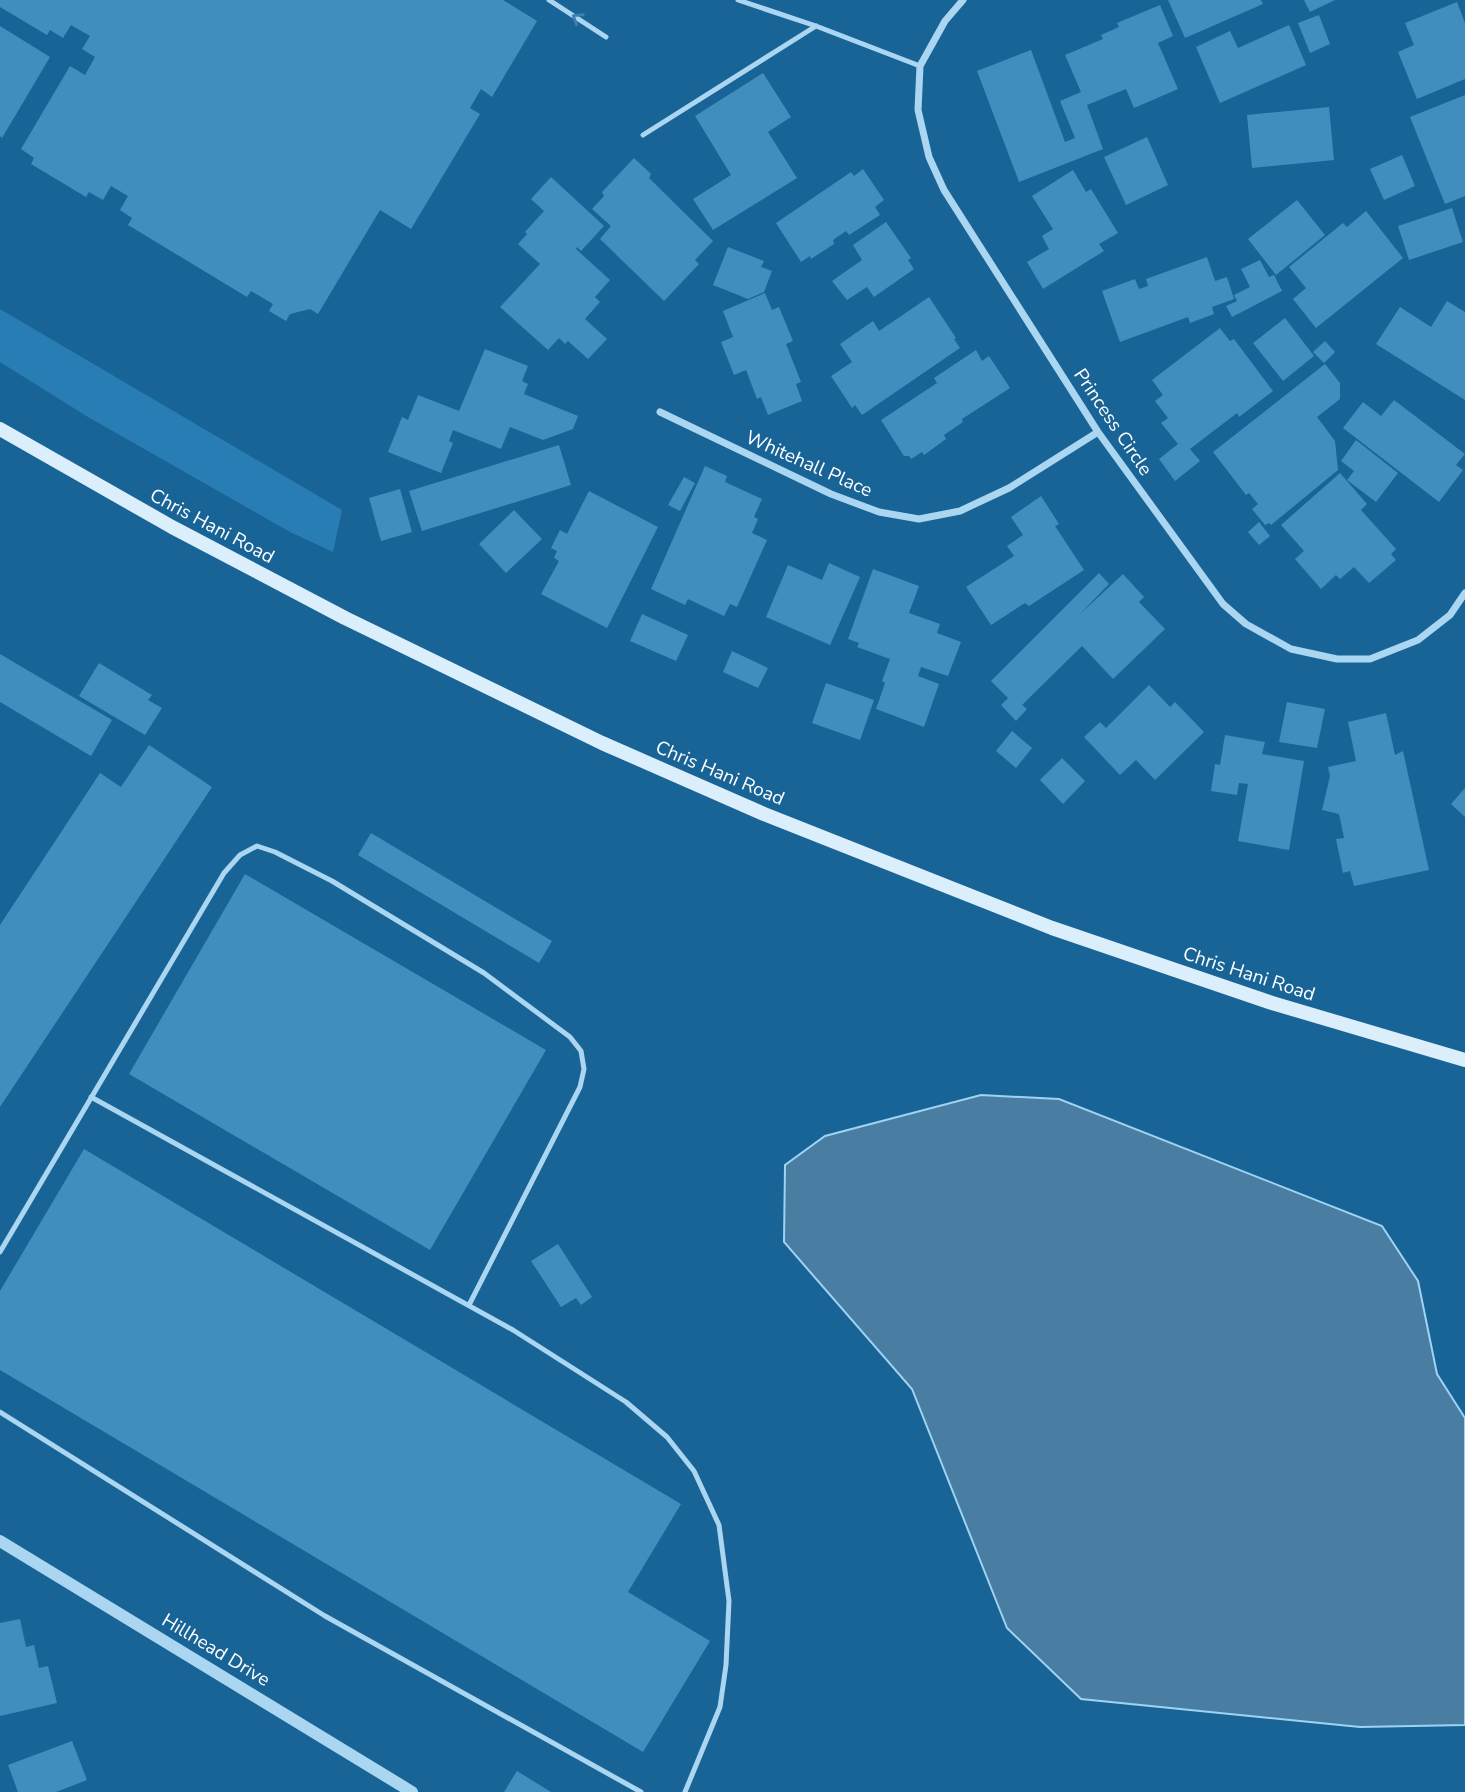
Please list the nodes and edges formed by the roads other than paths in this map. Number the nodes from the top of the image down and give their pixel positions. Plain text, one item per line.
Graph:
1 (549, 0) edge
2 (738, 0) edge
3 (963, 0) edge
4 (816, 26) junction
5 (606, 37) dead end
6 (919, 66) junction
7 (643, 135) dead end
8 (660, 412) dead end
9 (0, 429) edge
10 (1098, 432) junction
11 (1465, 593) edge
12 (1465, 1060) edge
13 (91, 1097) junction
14 (0, 1252) edge
15 (469, 1305) junction
16 (0, 1412) edge
17 (0, 1541) edge
18 (412, 1792) edge
19 (641, 1792) edge
20 (685, 1792) edge

5 -> 1 lane
2 - 4 lane
3 - 6 street, Princess Circle
4 - 6 lane
4 - 7 lane
6 - 10 street, Princess Circle
8 - 10 street, Whitehall Place
9 - 12 main road, Chris Hani Road
10 - 11 street, Princess Circle
13 - 14 lane
13 - 15 lane
13 - 15 lane
15 - 20 lane
16 - 19 lane
17 - 18 street, Hillhead Drive

